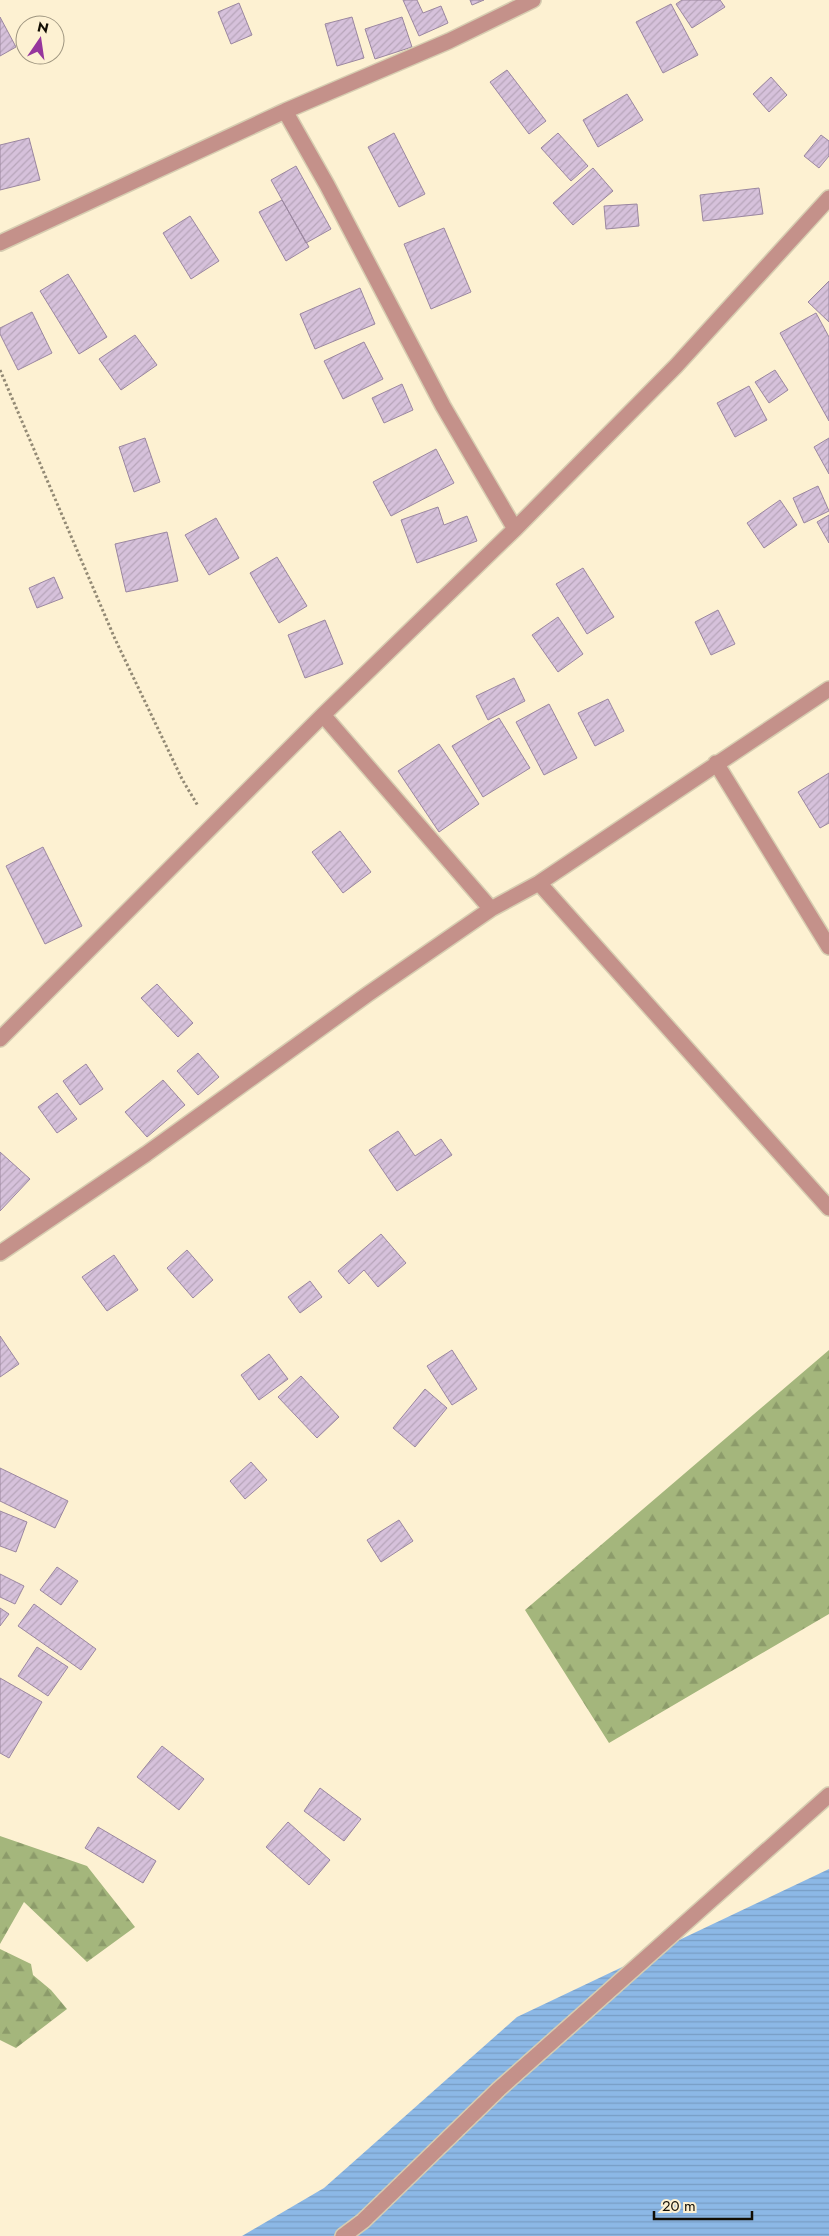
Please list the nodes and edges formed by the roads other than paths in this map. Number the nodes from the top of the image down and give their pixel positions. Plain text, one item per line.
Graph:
1 (533, 0) edge
2 (285, 111) junction
3 (829, 198) edge
4 (0, 243) edge
5 (515, 529) junction
6 (829, 689) edge
7 (323, 715) junction
8 (716, 763) junction
9 (539, 883) junction
10 (490, 909) junction
11 (829, 947) edge
12 (0, 1039) edge
13 (829, 1208) edge
14 (0, 1253) edge
15 (829, 1795) edge
16 (343, 2236) edge

1 - 2 street
2 - 4 street
2 - 5 street
3 - 5 street
5 - 7 street
6 - 8 street
7 - 10 street
7 - 12 street
8 - 9 street
8 - 11 street
9 - 10 street
9 - 13 street
10 - 14 street
15 - 16 street

